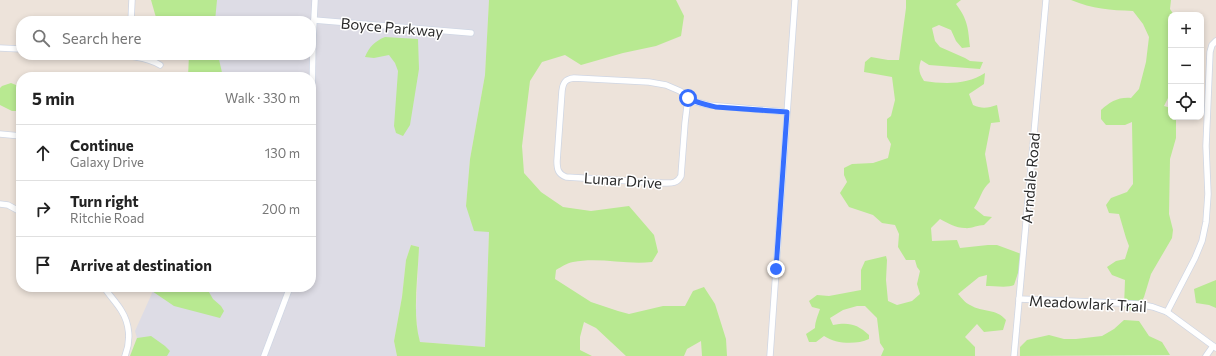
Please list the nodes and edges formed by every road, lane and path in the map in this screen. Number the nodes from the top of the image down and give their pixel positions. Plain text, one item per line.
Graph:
1 (132, 0) edge
2 (315, 0) edge
3 (795, 0) edge
4 (1046, 0) edge
5 (131, 16) edge
6 (314, 16) edge
7 (316, 20) edge
8 (471, 33) dead end
9 (1216, 41) edge
10 (0, 48) edge
11 (16, 50) edge
12 (152, 60) edge
13 (313, 60) edge
14 (160, 65) dead end
15 (313, 72) edge
16 (688, 98) junction
17 (787, 112) junction
18 (0, 134) edge
19 (16, 136) edge
20 (0, 204) edge
21 (16, 209) edge
22 (108, 292) edge
23 (288, 292) edge
24 (1020, 299) junction
25 (1167, 312) junction
26 (1215, 347) edge
27 (125, 356) edge
28 (264, 356) edge
29 (770, 356) edge
30 (1014, 356) edge
31 (1206, 356) edge

1 - 5 street
2 - 6 street
3 - 17 street
4 - 24 street, Arndale Road
7 - 8 street, Boyce Parkway
9 - 25 street
10 - 11 street
12 - 14 street
13 - 15 street
16 - 16 street, Lunar Drive
16 - 17 street
17 - 29 street
18 - 19 street
20 - 21 street
22 - 27 street
23 - 28 street
24 - 25 street, Meadowlark Trail
24 - 30 street, Arndale Road
25 - 26 street, Meadowlark Trail
26 - 31 street

